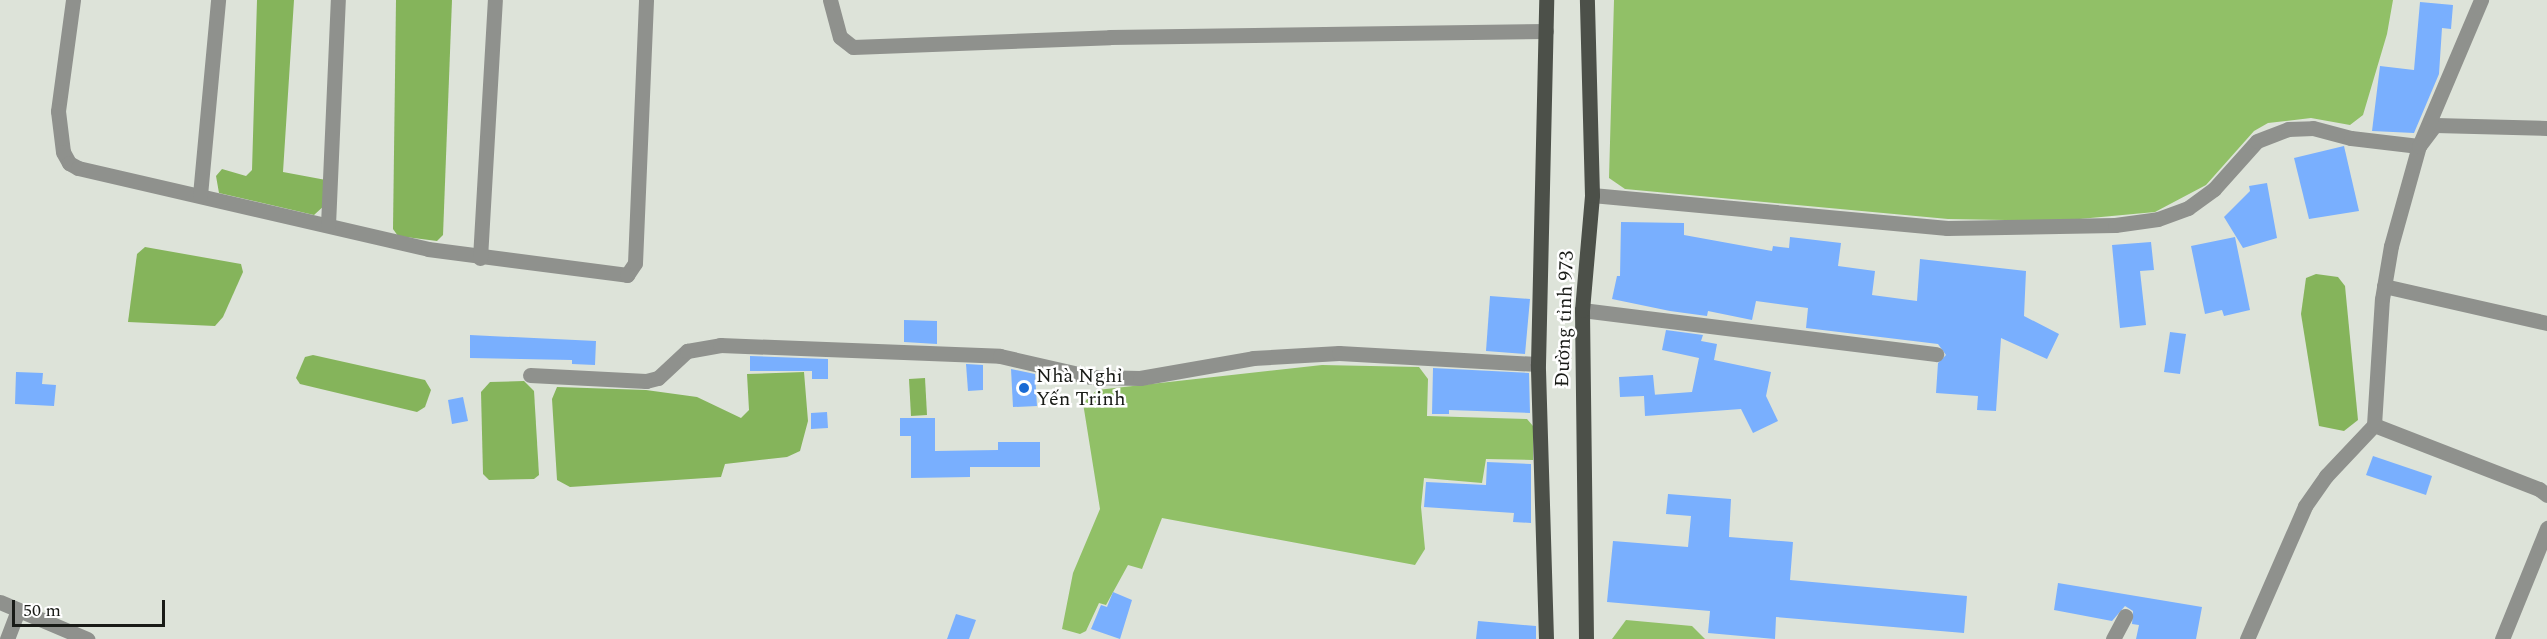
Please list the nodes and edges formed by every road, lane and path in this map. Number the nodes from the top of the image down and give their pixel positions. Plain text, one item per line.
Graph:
1 (73, 0) edge
2 (218, 0) edge
3 (338, 0) edge
4 (495, 0) edge
5 (646, 0) edge
6 (830, 0) edge
7 (1546, 0) edge
8 (1587, 0) edge
9 (2481, 0) edge
10 (1546, 31) junction
11 (2547, 128) edge
12 (2419, 146) junction
13 (200, 195) junction
14 (1592, 195) junction
15 (328, 225) junction
16 (480, 258) junction
17 (2384, 286) junction
18 (1582, 310) junction
19 (2547, 323) edge
20 (1936, 354) dead end
21 (1538, 364) junction
22 (530, 375) dead end
23 (2374, 425) junction
24 (2547, 495) edge
25 (2547, 528) edge
26 (0, 602) edge
27 (18, 610) junction
28 (2125, 616) dead end
29 (7, 639) edge
30 (87, 639) edge
31 (1546, 639) edge
32 (1586, 639) edge
33 (2113, 639) edge
34 (2247, 639) edge
35 (2502, 639) edge

1 - 13 street
2 - 13 street
3 - 15 street
4 - 16 street
5 - 16 street
6 - 10 street
7 - 10 main road, Đường tỉnh 973
8 - 14 main road, Đường tỉnh 973
9 - 12 street
10 - 21 main road, Đường tỉnh 973
11 - 12 street
12 - 14 street
12 - 17 street
13 - 15 street
14 - 18 main road, Đường tỉnh 973
15 - 16 street
17 - 19 street
17 - 23 street
18 - 20 street
18 - 32 main road, Đường tỉnh 973
21 - 22 street
21 - 31 main road, Đường tỉnh 973
23 - 24 street
23 - 34 street
25 - 35 street
26 - 27 street
27 - 29 street
27 - 30 street
28 - 33 street

